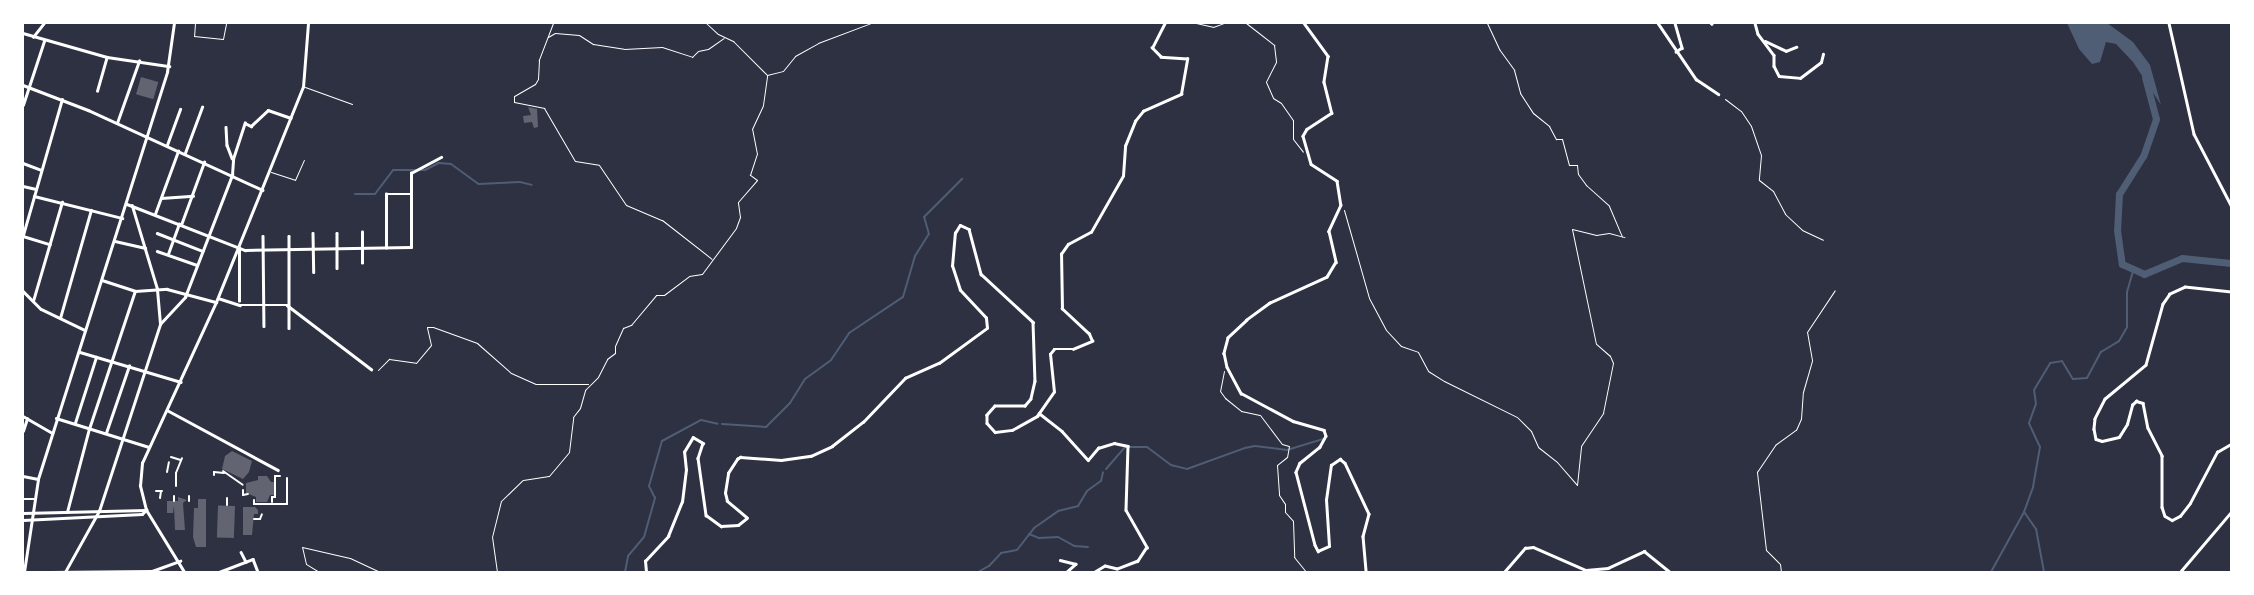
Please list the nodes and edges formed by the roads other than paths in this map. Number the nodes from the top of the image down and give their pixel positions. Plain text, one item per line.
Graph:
1 (44, 23) edge
2 (174, 23) edge
3 (195, 23) edge
4 (226, 23) edge
5 (308, 23) edge
6 (1165, 23) edge
7 (1304, 23) edge
8 (1658, 23) edge
9 (1675, 23) edge
10 (1755, 23) edge
11 (2169, 23) edge
12 (23, 33) edge
13 (33, 37) junction
14 (1763, 40) junction
15 (44, 41) junction
16 (1797, 47) dead end
17 (1676, 52) junction
18 (1823, 54) dead end
19 (107, 57) junction
20 (139, 61) junction
21 (169, 66) junction
22 (23, 85) edge
23 (29, 87) junction
24 (303, 87) junction
25 (97, 92) dead end
26 (1718, 94) dead end
27 (62, 99) junction
28 (352, 104) dead end
29 (23, 105) edge
30 (202, 107) dead end
31 (180, 109) dead end
32 (291, 118) junction
33 (117, 123) junction
34 (226, 127) dead end
35 (148, 137) junction
36 (167, 146) junction
37 (178, 151) junction
38 (185, 154) junction
39 (441, 157) dead end
40 (233, 159) junction
41 (304, 160) dead end
42 (204, 162) junction
43 (23, 163) edge
44 (41, 170) junction
45 (271, 172) junction
46 (232, 175) junction
47 (23, 187) edge
48 (36, 189) junction
49 (264, 190) junction
50 (411, 194) junction
51 (34, 196) junction
52 (193, 196) junction
53 (161, 198) junction
54 (62, 202) junction
55 (127, 204) junction
56 (2231, 205) edge
57 (132, 206) junction
58 (92, 210) junction
59 (155, 215) junction
60 (122, 218) junction
61 (180, 225) junction
62 (362, 232) dead end
63 (158, 233) dead end
64 (313, 233) dead end
65 (337, 233) dead end
66 (23, 235) edge
67 (209, 236) junction
68 (264, 236) dead end
69 (289, 236) dead end
70 (173, 239) junction
71 (115, 241) junction
72 (50, 244) junction
73 (145, 248) junction
74 (239, 248) junction
75 (362, 248) junction
76 (386, 248) junction
77 (313, 249) junction
78 (337, 249) junction
79 (264, 250) junction
80 (289, 250) junction
81 (157, 251) dead end
82 (203, 251) junction
83 (168, 254) junction
84 (362, 263) dead end
85 (197, 265) junction
86 (337, 268) dead end
87 (314, 272) dead end
88 (102, 280) junction
89 (157, 289) junction
90 (23, 291) edge
91 (135, 291) junction
92 (2231, 292) edge
93 (185, 295) junction
94 (217, 300) junction
95 (33, 301) junction
96 (239, 302) junction
97 (264, 305) junction
98 (289, 307) junction
99 (60, 318) junction
100 (160, 324) junction
101 (264, 326) dead end
102 (289, 328) dead end
103 (85, 330) junction
104 (79, 351) junction
105 (96, 357) junction
106 (112, 361) junction
107 (129, 366) junction
108 (371, 369) road end
109 (145, 371) junction
110 (181, 382) junction
111 (167, 410) junction
112 (1039, 413) junction
113 (25, 418) edge
114 (56, 418) junction
115 (74, 424) junction
116 (89, 429) junction
117 (23, 431) edge
118 (52, 433) junction
119 (106, 434) junction
120 (121, 438) junction
121 (2231, 444) edge
122 (149, 447) junction
123 (171, 457) dead end
124 (169, 462) dead end
125 (278, 470) dead end
126 (167, 472) dead end
127 (214, 475) dead end
128 (23, 476) edge
129 (280, 476) dead end
130 (287, 478) dead end
131 (38, 479) junction
132 (243, 485) dead end
133 (176, 486) dead end
134 (243, 490) dead end
135 (156, 491) dead end
136 (248, 494) dead end
137 (174, 496) dead end
138 (189, 496) dead end
139 (160, 498) dead end
140 (227, 498) dead end
141 (23, 499) edge
142 (34, 499) junction
143 (254, 500) dead end
144 (174, 501) dead end
145 (189, 501) dead end
146 (272, 504) junction
147 (227, 505) dead end
148 (146, 510) junction
149 (99, 511) junction
150 (32, 512) junction
151 (67, 512) junction
152 (2231, 512) edge
153 (23, 513) edge
154 (262, 514) dead end
155 (94, 517) junction
156 (31, 519) junction
157 (254, 519) dead end
158 (23, 520) edge
159 (242, 552) dead end
160 (1060, 560) dead end
161 (180, 561) junction
162 (246, 562) junction
163 (1586, 571) edge
164 (24, 572) edge
165 (50, 572) edge
166 (65, 572) edge
167 (184, 572) edge
168 (219, 572) edge
169 (258, 572) edge
170 (646, 572) edge
171 (1067, 572) edge
172 (1096, 572) edge
173 (1366, 572) edge
174 (1504, 572) edge
175 (1670, 572) edge
176 (2180, 572) edge

1 - 13 street
2 - 21 street
3 - 4 lane
5 - 24 street
6 - 112 street
7 - 173 street
8 - 17 street
9 - 17 street
10 - 14 street
11 - 56 street
12 - 13 street
13 - 15 street
14 - 16 street
14 - 18 street
15 - 19 street
15 - 23 street
17 - 26 street
19 - 20 street
19 - 25 street
20 - 21 street
20 - 33 street
21 - 35 street
22 - 23 street
23 - 27 street
23 - 29 street
24 - 28 lane
24 - 32 street
27 - 33 street
27 - 44 street
30 - 38 street
31 - 36 street
32 - 40 street
32 - 45 street
33 - 35 street
34 - 40 street
35 - 36 street
35 - 55 street
36 - 37 street
37 - 38 street
37 - 53 street
38 - 42 street
39 - 50 street
40 - 46 street
41 - 45 lane
42 - 46 street
42 - 52 street
43 - 44 street
44 - 48 street
45 - 49 street
46 - 49 street
46 - 67 street
47 - 48 street
48 - 51 street
49 - 74 street
50 - 76 street
50 - 76 street
51 - 54 street
51 - 66 street
52 - 53 street
52 - 61 street
53 - 59 street
54 - 58 street
54 - 72 street
55 - 57 street
55 - 60 street
57 - 59 street
57 - 73 street
58 - 60 street
58 - 99 street
59 - 61 street
60 - 71 street
61 - 67 street
61 - 70 street
62 - 75 street
63 - 70 street
64 - 77 street
65 - 78 street
66 - 72 street
67 - 74 street
67 - 82 street
68 - 79 street
69 - 80 street
70 - 82 street
70 - 83 street
71 - 73 street
71 - 88 street
72 - 95 street
73 - 89 street
74 - 79 street
74 - 94 street
74 - 96 street
75 - 76 street
75 - 78 street
75 - 84 street
77 - 78 street
77 - 80 street
77 - 87 street
78 - 86 street
79 - 80 street
79 - 97 street
80 - 98 street
81 - 83 street
82 - 85 street
83 - 85 street
85 - 93 street
88 - 91 street
88 - 103 street
89 - 91 street
89 - 93 street
89 - 100 street
90 - 95 street
91 - 106 street
92 - 121 street
93 - 94 street
93 - 100 street
94 - 96 street
94 - 110 street
95 - 99 street
96 - 97 street
97 - 98 street
97 - 101 street
98 - 102 street
98 - 108 street
99 - 103 street
100 - 109 street
103 - 104 street
104 - 105 street
104 - 114 street
105 - 106 street
105 - 115 street
106 - 107 street
106 - 116 street
107 - 109 street
107 - 119 street
109 - 110 street
109 - 120 street
110 - 111 street
111 - 122 street
111 - 125 street
112 - 170 street
112 - 172 street
113 - 117 street
113 - 118 street
114 - 115 street
114 - 118 street
115 - 116 street
116 - 119 street
116 - 151 street
118 - 131 street
119 - 120 street
120 - 122 street
120 - 149 street
122 - 148 street
123 - 133 street
124 - 126 street
127 - 132 street
128 - 131 street
129 - 146 street
130 - 146 street
131 - 142 street
134 - 136 street
135 - 139 street
137 - 144 street
138 - 145 street
140 - 147 street
141 - 142 street
142 - 150 street
143 - 146 street
148 - 149 street
148 - 155 street
148 - 161 street
149 - 151 street
149 - 155 street
150 - 151 street
150 - 153 street
150 - 156 street
152 - 176 street
154 - 157 street
155 - 156 street
155 - 166 street
156 - 158 street
156 - 164 street
159 - 162 street
160 - 171 street
161 - 166 street
161 - 167 street
162 - 168 street
162 - 169 street
163 - 174 street
163 - 175 street
165 - 166 street

